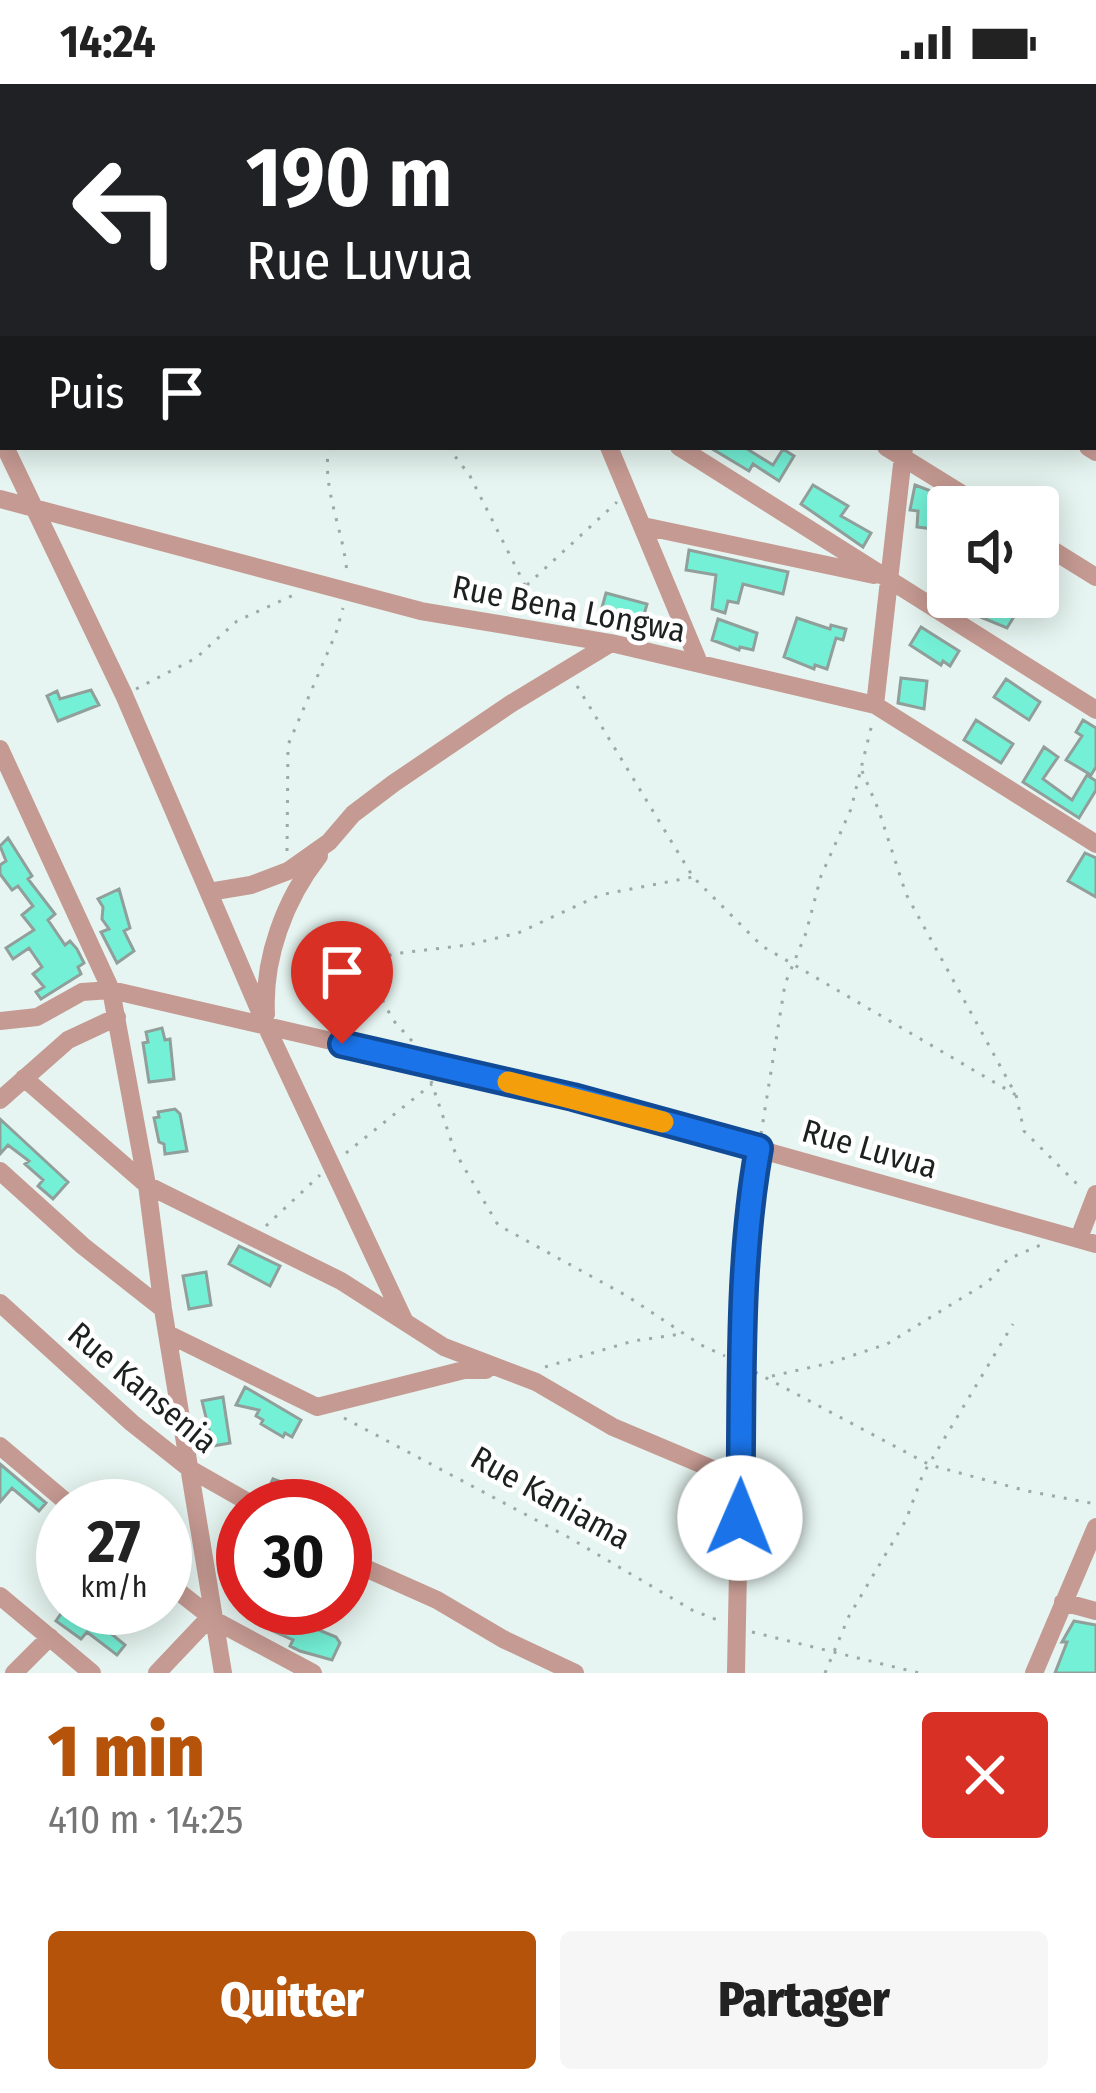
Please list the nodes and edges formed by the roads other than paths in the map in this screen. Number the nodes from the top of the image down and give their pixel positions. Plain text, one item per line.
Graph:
1 (7, 450) edge
2 (610, 450) edge
3 (684, 450) edge
4 (898, 450) edge
5 (952, 486) edge
6 (0, 499) edge
7 (36, 509) junction
8 (643, 526) junction
9 (1059, 554) edge
10 (1096, 577) edge
11 (890, 578) junction
12 (611, 643) junction
13 (699, 663) junction
14 (875, 705) junction
15 (1096, 710) edge
16 (0, 749) edge
17 (329, 842) junction
18 (1096, 844) edge
19 (209, 892) junction
20 (111, 990) junction
21 (117, 1017) junction
22 (0, 1021) edge
23 (267, 1028) junction
24 (24, 1078) junction
25 (0, 1100) edge
26 (759, 1148) junction
27 (0, 1171) edge
28 (147, 1185) junction
29 (1095, 1197) edge
30 (1088, 1241) edge
31 (0, 1303) edge
32 (163, 1309) junction
33 (404, 1320) junction
34 (168, 1334) junction
35 (497, 1370) junction
36 (0, 1446) edge
37 (190, 1469) junction
38 (39, 1479) edge
39 (741, 1481) junction
40 (216, 1484) edge
41 (1096, 1527) edge
42 (372, 1571) edge
43 (0, 1596) edge
44 (192, 1602) edge
45 (1063, 1602) junction
46 (1096, 1611) edge
47 (213, 1619) junction
48 (50, 1637) junction
49 (14, 1673) edge
50 (92, 1673) edge
51 (157, 1673) edge
52 (224, 1673) edge
53 (313, 1673) edge
54 (575, 1673) edge
55 (736, 1673) edge
56 (1034, 1673) edge

1 - 7 street
2 - 8 street
3 - 11 street
4 - 5 street
4 - 11 street
6 - 7 street, Rue Bena Longwa
7 - 12 street, Rue Bena Longwa
7 - 19 street
8 - 11 street
8 - 13 street
9 - 10 street
11 - 14 street
11 - 15 street
12 - 13 street, Rue Bena Longwa
12 - 17 street
13 - 14 street, Rue Bena Longwa
14 - 18 street, Rue Bena Longwa
16 - 20 street
17 - 19 street
17 - 23 street
19 - 23 street
20 - 21 street
20 - 22 street
20 - 23 street, Rue Luvua
21 - 24 street
21 - 28 street
23 - 26 street, Rue Luvua
23 - 33 street
24 - 25 street
24 - 28 street
26 - 30 street, Rue Luvua
26 - 39 street
27 - 32 street
28 - 32 street
28 - 33 street
29 - 30 street
31 - 37 street, Rue Kansenia
32 - 34 street
33 - 35 street
34 - 35 street
34 - 37 street
35 - 39 street
36 - 38 street
37 - 40 street, Rue Kansenia
37 - 47 street
39 - 55 street
41 - 45 street
42 - 54 street
43 - 48 street
44 - 47 street
45 - 46 street
45 - 56 street
47 - 51 street
47 - 52 street
47 - 53 street
48 - 49 street
48 - 50 street

